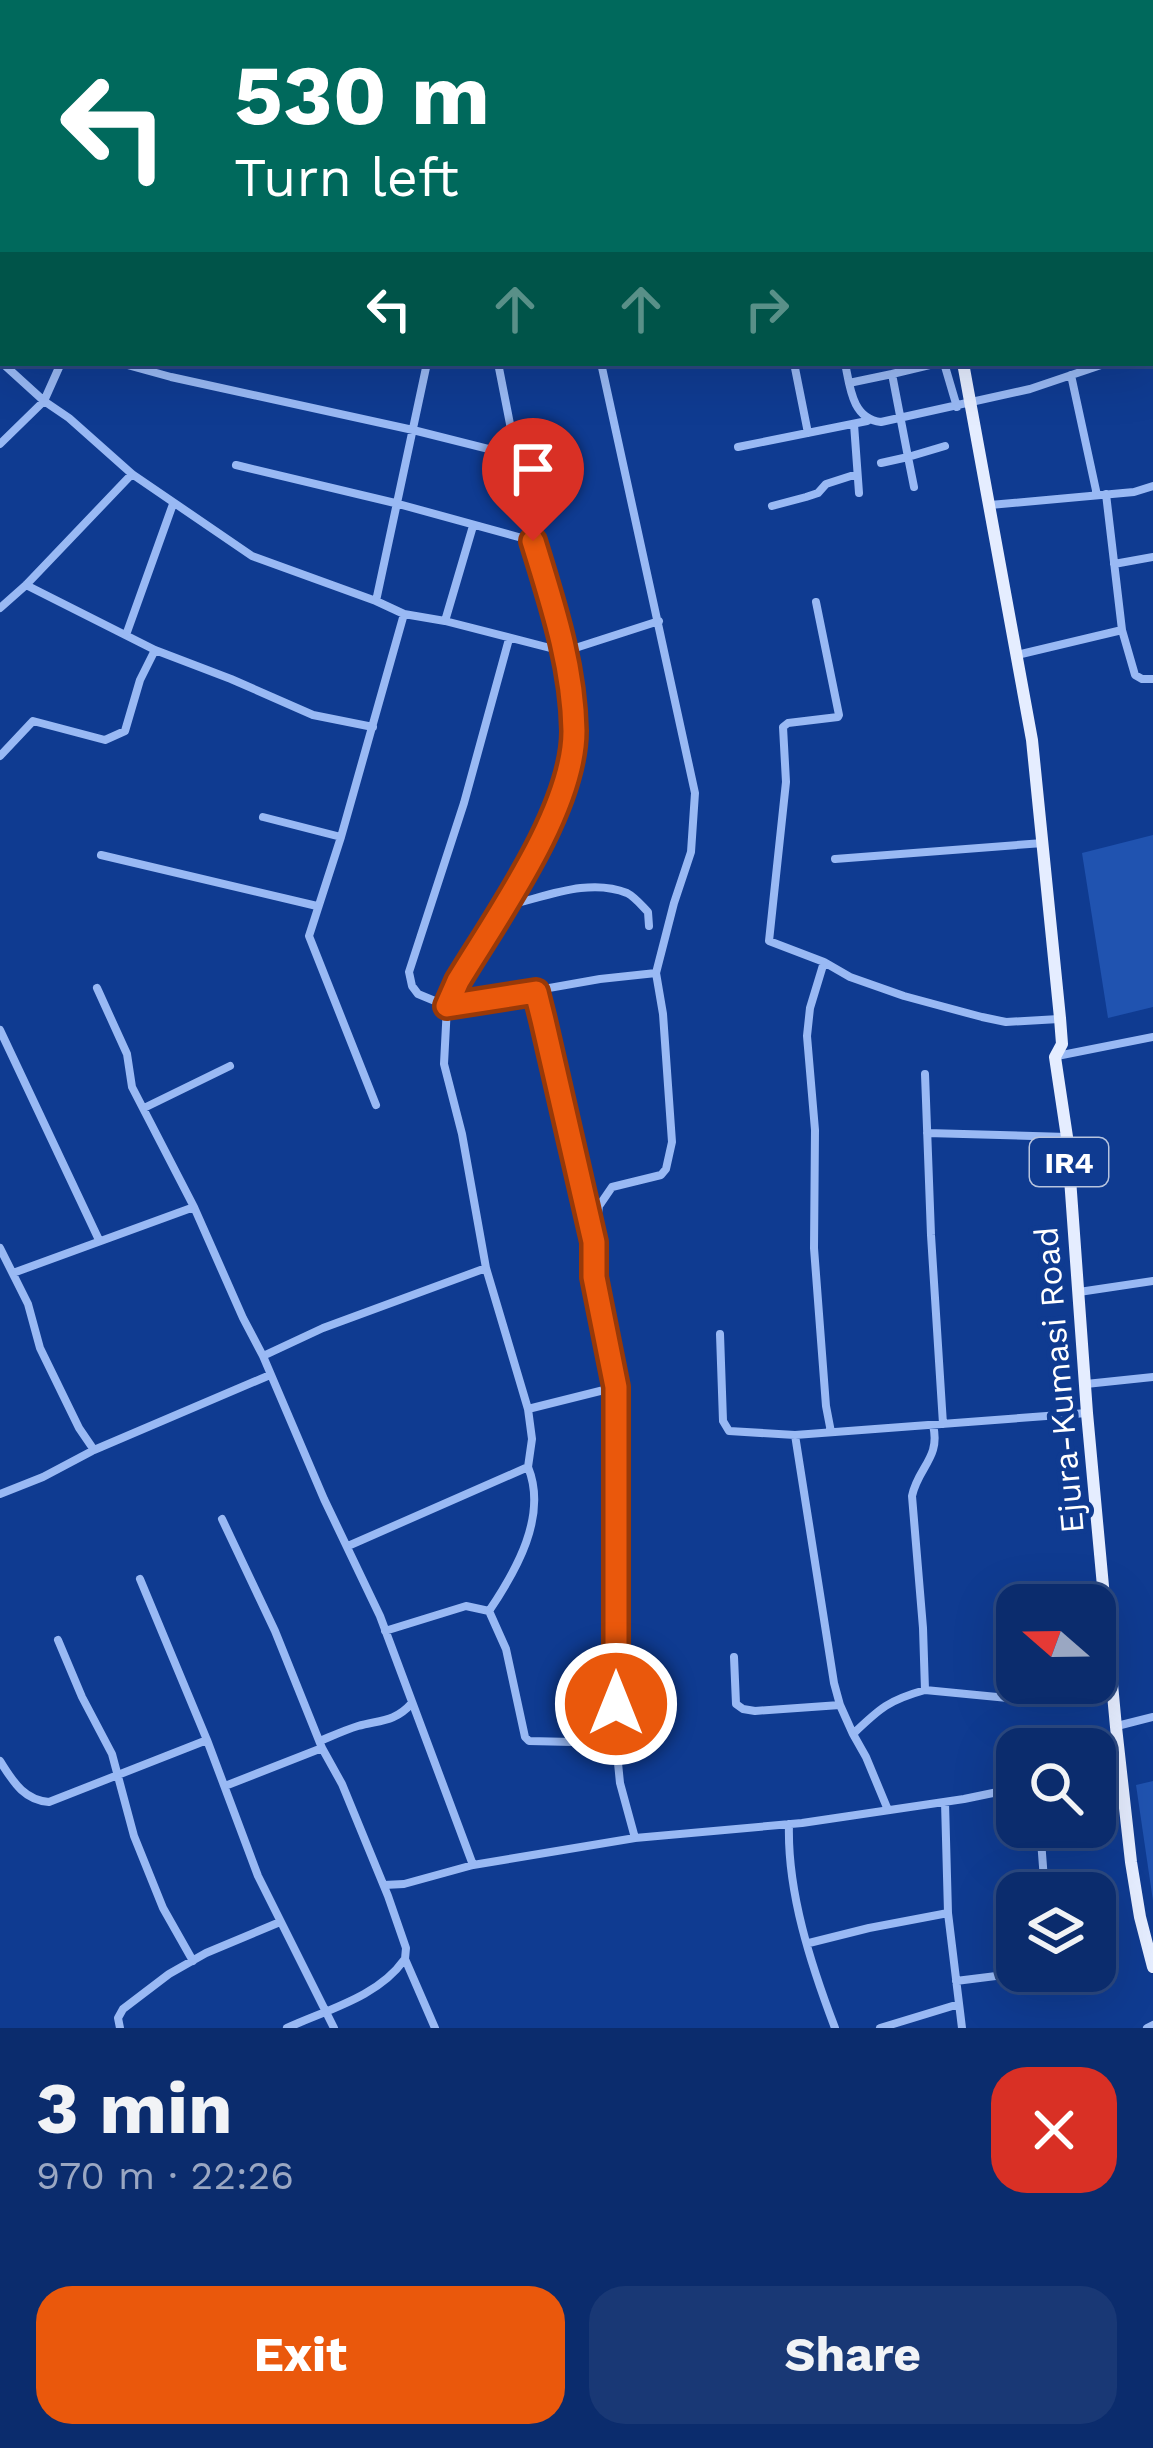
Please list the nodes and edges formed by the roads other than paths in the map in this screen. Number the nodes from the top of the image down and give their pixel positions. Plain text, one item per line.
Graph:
1 (6, 366) edge
2 (60, 366) edge
3 (131, 366) edge
4 (426, 366) edge
5 (498, 366) edge
6 (602, 366) edge
7 (794, 366) edge
8 (846, 366) edge
9 (928, 366) edge
10 (943, 366) edge
11 (963, 366) edge
12 (1098, 366) edge
13 (892, 374) junction
14 (1071, 375) junction
15 (849, 383) junction
16 (44, 401) junction
17 (964, 405) junction
18 (899, 417) junction
19 (868, 421) junction
20 (854, 424) junction
21 (413, 430) junction
22 (808, 433) junction
23 (0, 444) edge
24 (945, 446) dead end
25 (738, 447) dead end
26 (516, 456) junction
27 (908, 457) junction
28 (881, 463) dead end
29 (236, 465) dead end
30 (132, 474) junction
31 (857, 474) junction
32 (1153, 486) edge
33 (914, 487) dead end
34 (860, 493) dead end
35 (1101, 495) junction
36 (395, 503) junction
37 (173, 504) junction
38 (990, 505) junction
39 (772, 506) dead end
40 (472, 526) junction
41 (533, 541) junction
42 (1153, 557) edge
43 (1114, 564) junction
44 (26, 585) junction
45 (376, 601) junction
46 (817, 602) dead end
47 (0, 608) edge
48 (404, 614) junction
49 (445, 621) junction
50 (659, 621) junction
51 (1122, 630) junction
52 (126, 635) junction
53 (509, 639) junction
54 (155, 650) junction
55 (566, 651) junction
56 (1017, 655) junction
57 (1153, 679) edge
58 (373, 727) junction
59 (0, 756) edge
60 (263, 817) dead end
61 (341, 837) junction
62 (1044, 843) junction
63 (101, 855) dead end
64 (835, 859) dead end
65 (317, 906) junction
66 (503, 907) junction
67 (649, 926) dead end
68 (824, 962) junction
69 (656, 973) junction
70 (98, 988) dead end
71 (536, 992) junction
72 (447, 1006) junction
73 (1060, 1018) junction
74 (0, 1030) edge
75 (1153, 1037) edge
76 (1055, 1057) junction
77 (230, 1066) dead end
78 (925, 1074) dead end
79 (376, 1105) dead end
80 (143, 1108) junction
81 (927, 1133) junction
82 (1067, 1137) junction
83 (194, 1207) junction
84 (99, 1240) junction
85 (594, 1242) junction
86 (0, 1248) edge
87 (8, 1268) edge
88 (486, 1268) junction
89 (1153, 1281) edge
90 (1078, 1292) junction
91 (720, 1334) dead end
92 (263, 1356) junction
93 (270, 1375) junction
94 (1153, 1377) edge
95 (1086, 1384) junction
96 (616, 1387) junction
97 (528, 1409) junction
98 (1087, 1413) junction
99 (938, 1425) junction
100 (831, 1432) junction
101 (795, 1435) junction
102 (94, 1450) junction
103 (528, 1467) junction
104 (0, 1493) edge
105 (222, 1520) dead end
106 (348, 1546) junction
107 (140, 1579) dead end
108 (489, 1611) junction
109 (385, 1630) junction
110 (58, 1640) dead end
111 (734, 1658) dead end
112 (925, 1690) junction
113 (996, 1697) edge
114 (411, 1704) junction
115 (840, 1706) junction
116 (1153, 1717) edge
117 (1116, 1727) junction
118 (853, 1733) junction
119 (207, 1740) junction
120 (616, 1743) junction
121 (321, 1744) junction
122 (0, 1761) edge
123 (1121, 1770) junction
124 (1116, 1771) edge
125 (118, 1776) junction
126 (225, 1786) junction
127 (996, 1792) edge
128 (945, 1802) junction
129 (888, 1810) junction
130 (789, 1824) junction
131 (635, 1838) junction
132 (473, 1864) junction
133 (384, 1886) junction
134 (948, 1913) junction
135 (280, 1922) junction
136 (808, 1943) junction
137 (405, 1959) junction
138 (193, 1960) junction
139 (1153, 1967) edge
140 (996, 1976) edge
141 (956, 1981) junction
142 (959, 2004) junction
143 (327, 2009) junction
144 (120, 2028) edge
145 (287, 2028) edge
146 (334, 2028) edge
147 (435, 2028) edge
148 (835, 2028) edge
149 (880, 2028) edge
150 (962, 2028) edge

1 - 16 street
2 - 16 street
3 - 21 street
4 - 21 street
5 - 26 street
6 - 50 street
7 - 22 street
8 - 15 street
9 - 13 street
10 - 17 street
11 - 17 main road, Ejura-Kumasi Road / IR4
12 - 14 street
13 - 15 street
13 - 18 street
14 - 17 street
14 - 35 street
15 - 19 street
16 - 23 street
16 - 30 street
17 - 18 street
17 - 38 main road, Ejura-Kumasi Road / IR4
18 - 19 street
18 - 27 street
19 - 20 street
20 - 22 street
20 - 31 street
21 - 26 street
21 - 36 street
22 - 25 street
24 - 27 street
26 - 41 street
27 - 28 street
27 - 33 street
29 - 36 street
30 - 37 street
30 - 44 street
31 - 34 street
31 - 39 street
32 - 35 street
35 - 38 street
35 - 43 street
36 - 40 street
36 - 45 street
37 - 45 street
37 - 52 street
38 - 56 main road, Ejura-Kumasi Road / IR4
40 - 41 street
40 - 49 street
41 - 55 street
42 - 43 street
43 - 51 street
44 - 47 street
44 - 52 street
45 - 48 street
46 - 68 street
48 - 49 street
48 - 58 street
49 - 53 street
50 - 55 street
50 - 69 street
51 - 56 street
51 - 57 street
52 - 54 street
53 - 55 street
53 - 72 street
54 - 58 street
54 - 59 street
55 - 66 street
56 - 62 main road, Ejura-Kumasi Road / IR4
58 - 61 street
60 - 61 street
61 - 65 street
62 - 64 street
62 - 73 main road, Ejura-Kumasi Road / IR4
63 - 65 street
65 - 79 street
66 - 67 street
66 - 72 street
68 - 73 street
68 - 100 street
69 - 71 street
69 - 85 street
70 - 80 street
71 - 72 street
71 - 85 street
72 - 88 street
73 - 76 main road, Ejura-Kumasi Road / IR4
74 - 84 street
75 - 76 street
76 - 82 main road, Ejura-Kumasi Road / IR4
77 - 80 street
78 - 81 street
80 - 83 street
81 - 82 street
81 - 99 street
82 - 90 main road, Ejura-Kumasi Road / IR4
83 - 84 street
83 - 92 street
84 - 87 street
85 - 96 street
86 - 87 street
87 - 102 street
88 - 92 street
88 - 97 street
89 - 90 street
90 - 95 main road, Ejura-Kumasi Road / IR4
91 - 101 street
92 - 93 street
93 - 102 street
93 - 106 street
94 - 95 street
95 - 98 main road, Ejura-Kumasi Road / IR4
96 - 97 street
96 - 120 street
97 - 103 street
98 - 99 street
98 - 117 main road, Ejura-Kumasi Road / IR4
99 - 100 street
99 - 112 street
100 - 101 street
101 - 115 street
102 - 104 street
103 - 106 street
103 - 108 street
105 - 121 street
106 - 109 street
107 - 119 street
108 - 109 street
108 - 120 street
109 - 114 street
110 - 125 street
111 - 115 street
112 - 113 street
112 - 118 street
114 - 121 street
114 - 132 street
115 - 118 street
116 - 117 street
117 - 123 main road, Ejura-Kumasi Road / IR4
118 - 129 street
119 - 125 street
119 - 126 street
120 - 131 street
121 - 126 street
121 - 133 street
122 - 125 street
123 - 124 street
123 - 139 main road, Ejura-Kumasi Road / IR4
125 - 138 street
126 - 135 street
127 - 128 street
128 - 129 street
128 - 134 street
129 - 130 street
130 - 131 street
130 - 136 street
131 - 132 street
132 - 133 street
133 - 137 street
134 - 136 street
134 - 141 street
135 - 138 street
135 - 143 street
136 - 148 street
137 - 143 street
137 - 147 street
138 - 144 street
140 - 141 street
141 - 142 street
142 - 149 street
142 - 150 street
143 - 145 street
143 - 146 street

